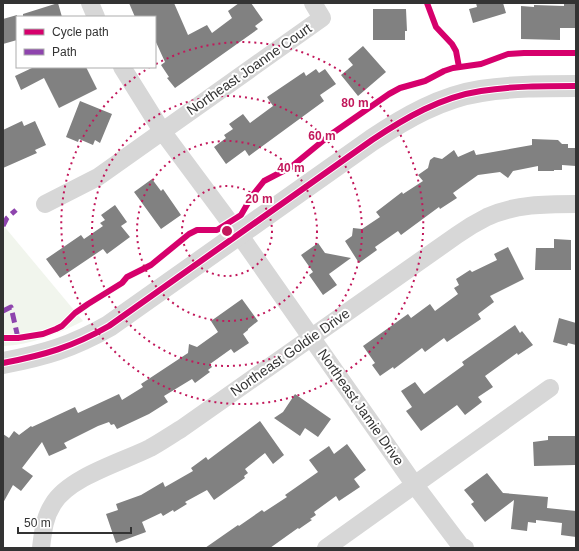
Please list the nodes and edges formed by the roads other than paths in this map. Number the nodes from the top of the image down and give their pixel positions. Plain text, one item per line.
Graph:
1 (90, 3) edge
2 (313, 3) edge
3 (96, 16) edge
4 (123, 68) edge
5 (576, 86) edge
6 (162, 131) junction
7 (45, 204) dead end
8 (576, 204) edge
9 (239, 235) junction
10 (311, 337) junction
11 (3, 363) edge
12 (550, 388) dead end
13 (414, 484) junction
14 (41, 548) edge
15 (326, 548) edge
16 (465, 548) edge

1 - 3 street
2 - 6 street, Northeast Joanne Court
4 - 6 street, Northeast Jamie Drive
5 - 9 street
6 - 7 street
6 - 9 street, Northeast Jamie Drive
8 - 10 street, Northeast Goldie Drive
9 - 10 street, Northeast Jamie Drive
9 - 11 street
10 - 13 street, Northeast Jamie Drive
10 - 14 street, Northeast Goldie Drive
12 - 13 street
13 - 15 street
13 - 16 street, Northeast Jamie Drive

